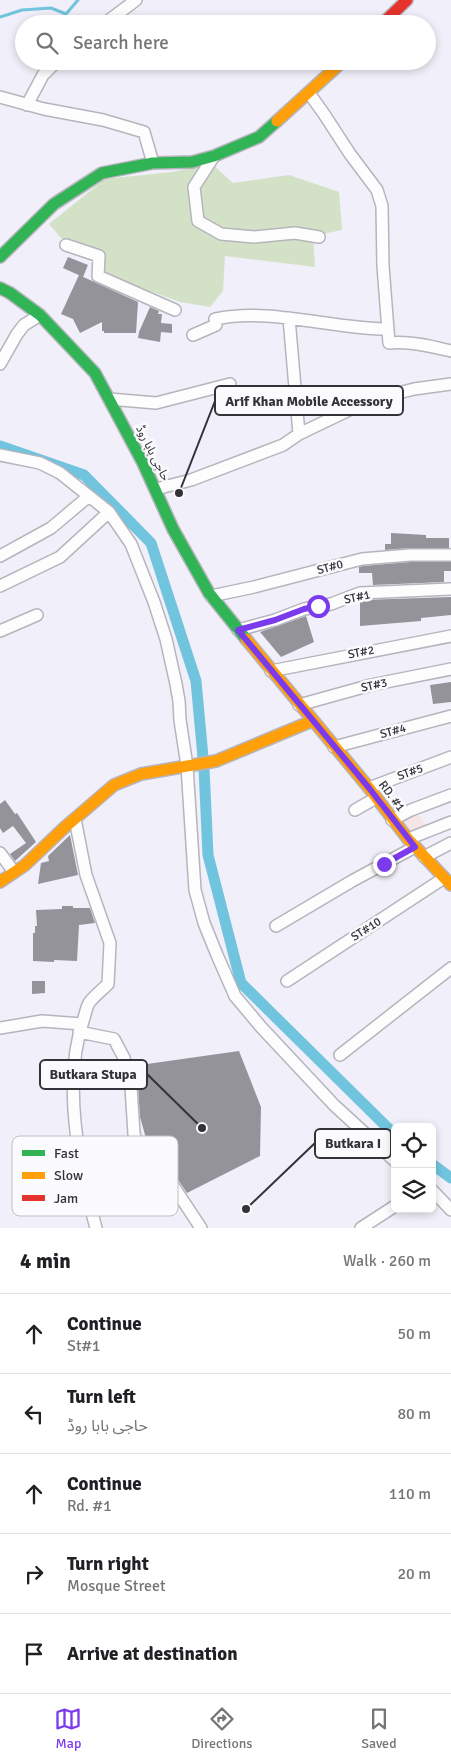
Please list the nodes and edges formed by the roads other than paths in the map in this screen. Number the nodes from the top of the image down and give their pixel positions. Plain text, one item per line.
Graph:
1 (136, 0) edge
2 (407, 0) edge
3 (116, 15) edge
4 (391, 15) edge
5 (48, 70) edge
6 (334, 70) edge
7 (309, 94) junction
8 (0, 97) edge
9 (27, 105) junction
10 (214, 156) junction
11 (153, 163) junction
12 (319, 237) dead end
13 (66, 245) dead end
14 (0, 257) edge
15 (0, 288) edge
16 (175, 310) dead end
17 (40, 315) junction
18 (289, 318) junction
19 (388, 329) junction
20 (193, 335) dead end
21 (451, 351) edge
22 (0, 364) edge
23 (230, 384) dead end
24 (451, 384) edge
25 (109, 399) junction
26 (299, 434) junction
27 (0, 455) edge
28 (156, 489) junction
29 (89, 496) junction
30 (109, 512) junction
31 (1, 554) edge
32 (451, 555) edge
33 (0, 586) edge
34 (451, 589) edge
35 (211, 596) junction
36 (38, 615) dead end
37 (238, 630) junction
38 (0, 631) edge
39 (451, 636) edge
40 (451, 669) edge
41 (271, 671) junction
42 (299, 705) junction
43 (451, 716) edge
44 (312, 722) junction
45 (334, 747) junction
46 (451, 756) edge
47 (188, 766) junction
48 (369, 788) junction
49 (451, 795) edge
50 (376, 798) junction
51 (354, 810) dead end
52 (75, 819) junction
53 (392, 820) junction
54 (451, 822) edge
55 (411, 843) junction
56 (451, 843) edge
57 (0, 853) edge
58 (424, 857) junction
59 (14, 872) junction
60 (0, 882) edge
61 (448, 882) edge
62 (276, 926) dead end
63 (451, 968) edge
64 (287, 981) dead end
65 (0, 1028) edge
66 (80, 1028) junction
67 (340, 1055) dead end
68 (76, 1136) edge
69 (135, 1136) edge
70 (391, 1157) edge
71 (178, 1193) edge
72 (436, 1194) edge
73 (391, 1209) edge
74 (451, 1210) edge
75 (201, 1228) edge
76 (360, 1228) edge

1 - 3 street
2 - 4 street
5 - 9 street
6 - 7 street
7 - 10 street
7 - 19 street
8 - 9 street
9 - 11 street
10 - 11 street
10 - 12 street
11 - 14 street
13 - 16 street
15 - 17 street, حاجی بابا روڈ
17 - 22 street
17 - 25 street, حاجی بابا روڈ
18 - 19 street
18 - 20 street
18 - 26 street
19 - 21 street
23 - 25 street
24 - 26 street
25 - 28 street, حاجی بابا روڈ
26 - 28 street
27 - 29 street
28 - 35 street, حاجی بابا روڈ
29 - 30 street
29 - 31 street
30 - 33 street
30 - 47 street
32 - 35 street, ST#0
34 - 37 street, ST#1
35 - 37 street, حاجی بابا روڈ
36 - 38 street
37 - 41 street, حاجی بابا روڈ
39 - 41 street, ST#2
40 - 42 street, ST#3
41 - 42 street, حاجی بابا روڈ
42 - 44 street, حاجی بابا روڈ
43 - 45 street, ST#4
44 - 45 street, RD. #1
44 - 47 street
45 - 48 street, RD. #1
46 - 48 street, ST#5
47 - 52 street
47 - 70 street
48 - 50 street, RD. #1
49 - 53 street
50 - 51 street
50 - 53 street, RD. #1
52 - 59 street
52 - 66 street
53 - 55 street, RD. #1
54 - 55 street
55 - 58 street, RD. #1
55 - 62 street
56 - 58 street
57 - 59 street
58 - 61 street, RD. #1
59 - 60 street
61 - 64 street, ST#10
63 - 67 street
65 - 66 street
66 - 68 street
66 - 69 street
71 - 75 street
72 - 74 street
73 - 76 street

